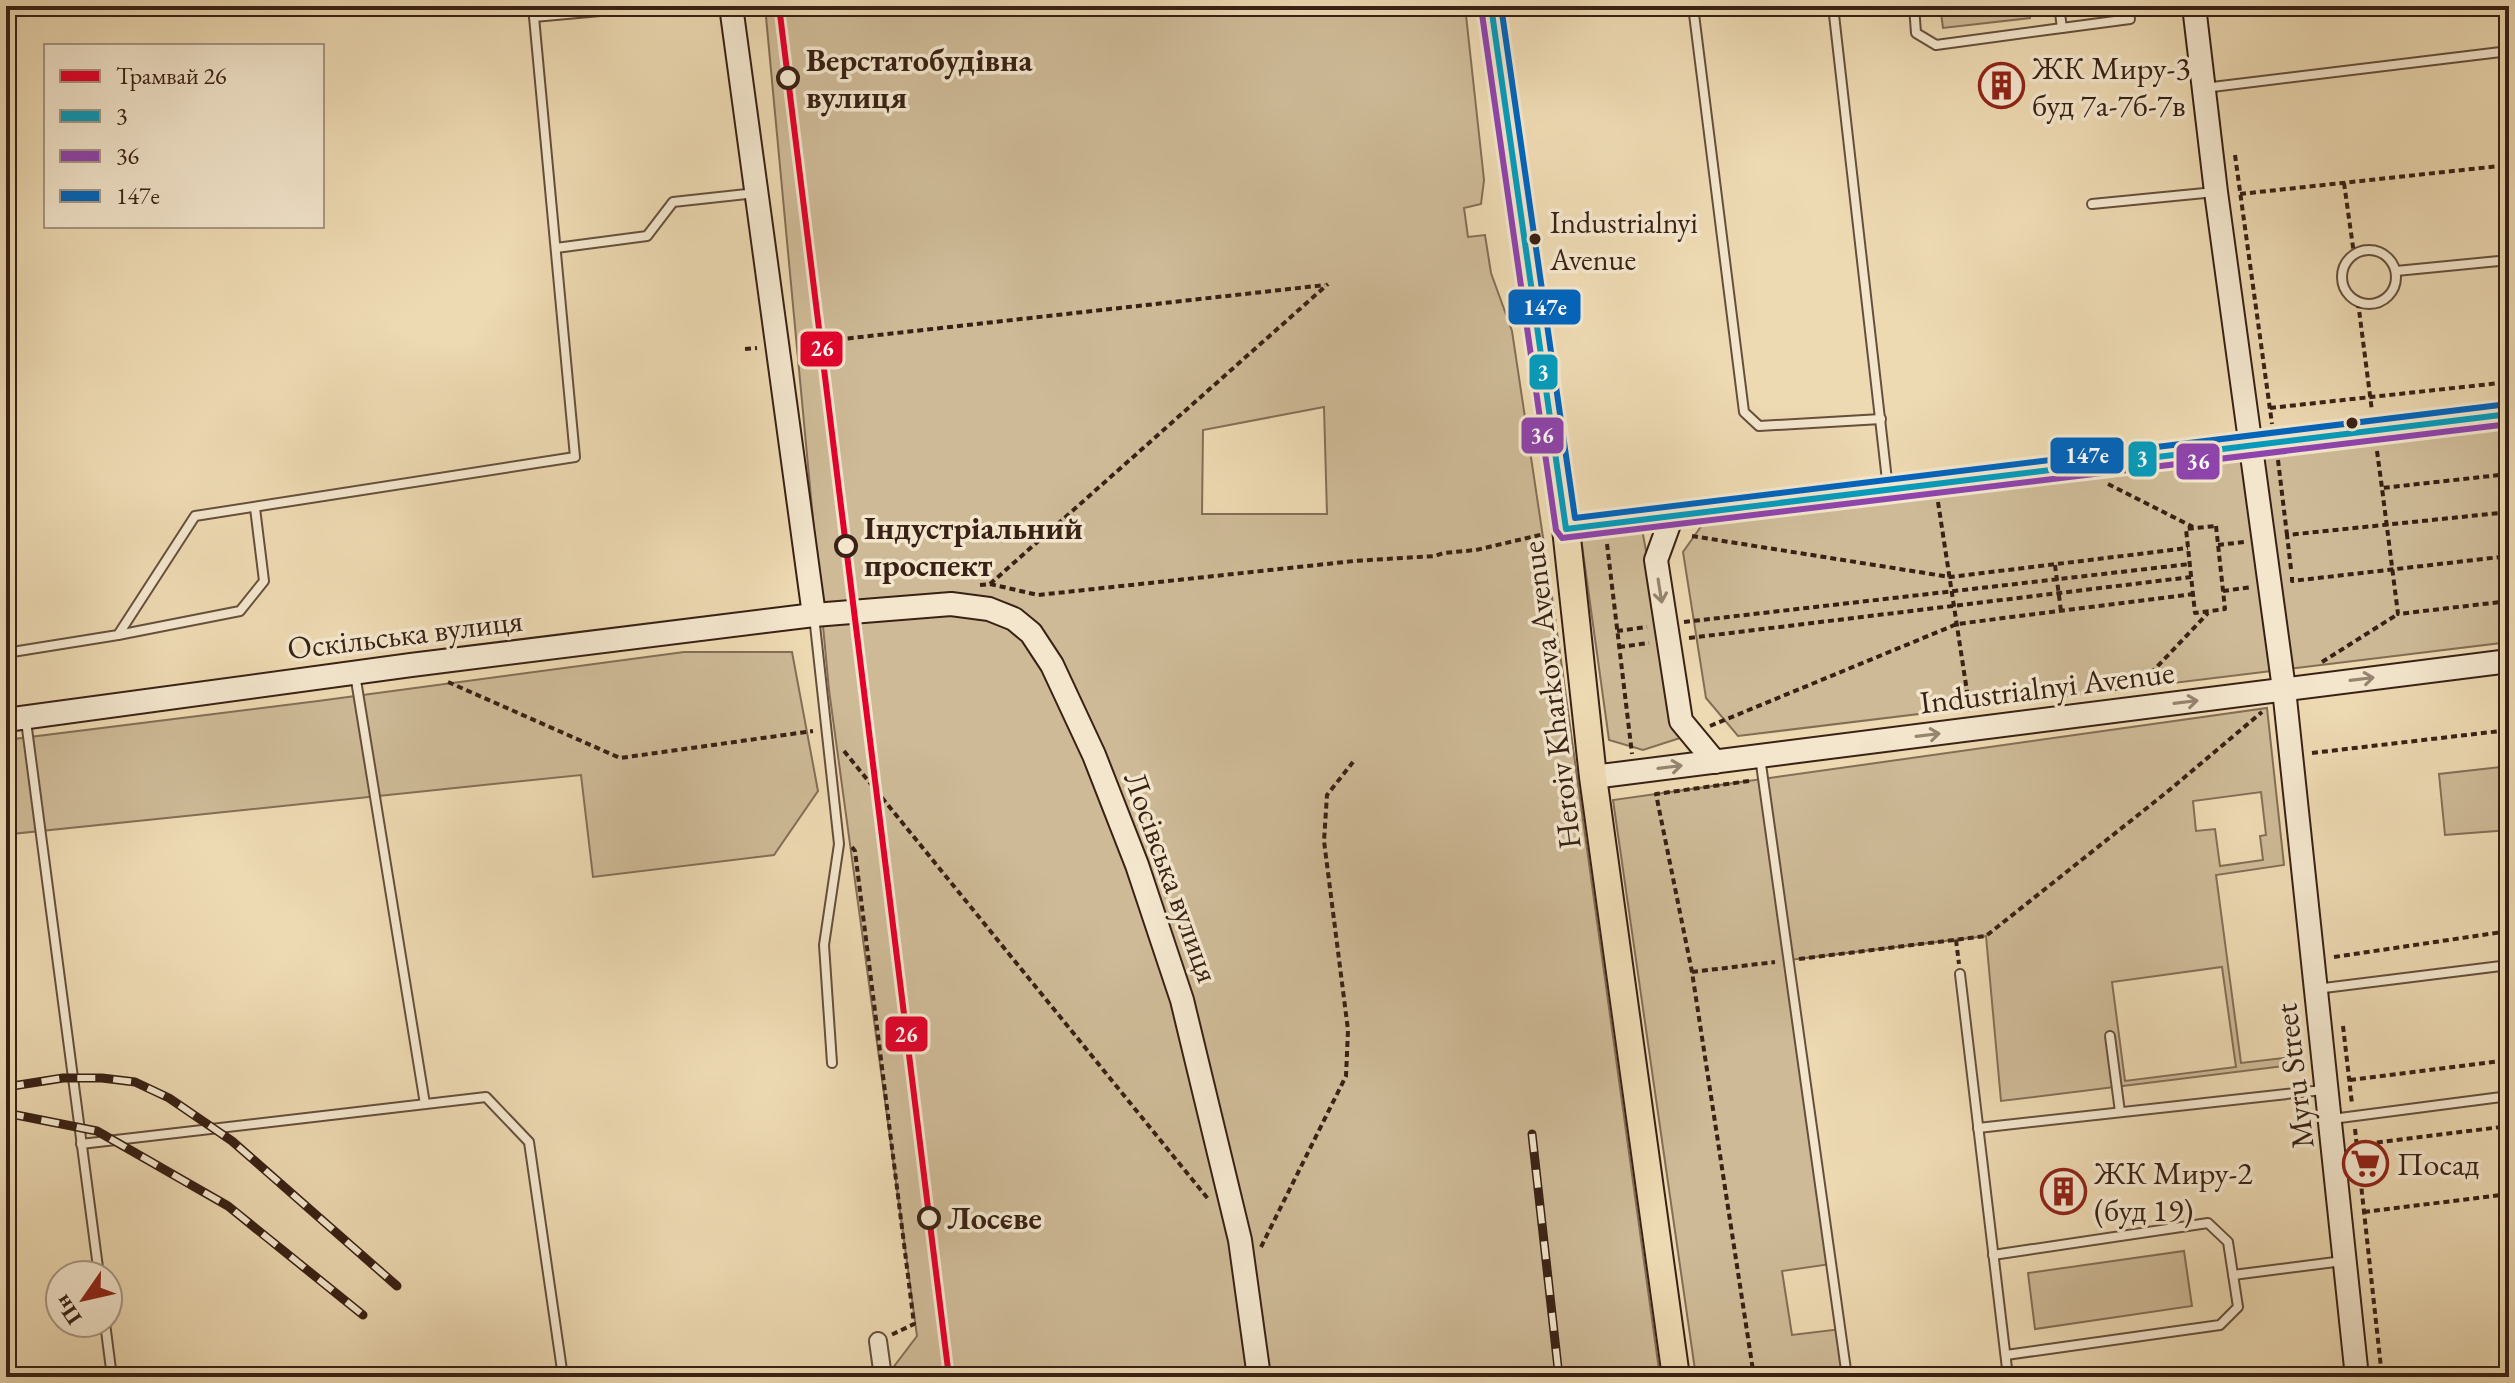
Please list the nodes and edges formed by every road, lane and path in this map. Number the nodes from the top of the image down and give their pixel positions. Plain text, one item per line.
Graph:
1 (532, 6) edge
2 (655, 6) edge
3 (794, 6) edge
4 (1491, 6) edge
5 (1693, 6) edge
6 (1833, 6) edge
7 (1914, 6) edge
8 (2059, 6) edge
9 (2194, 6) edge
10 (732, 9) edge
11 (534, 17) junction
12 (2130, 19) dead end
13 (2062, 28) junction
14 (2509, 51) edge
15 (2203, 88) junction
16 (2234, 148) dead end
17 (2509, 165) edge
18 (2344, 183) junction
19 (2216, 192) junction
20 (757, 193) junction
21 (2240, 194) junction
22 (2092, 204) dead end
23 (556, 248) junction
24 (2354, 254) junction
25 (2509, 260) edge
26 (2396, 271) junction
27 (2358, 302) junction
28 (777, 346) junction
29 (745, 349) dead end
30 (2509, 382) edge
31 (2370, 397) junction
32 (2270, 408) junction
33 (2509, 414) edge
34 (1881, 419) junction
35 (2276, 443) junction
36 (2251, 446) junction
37 (2073, 467) junction
38 (2509, 474) edge
39 (1935, 484) junction
40 (1888, 490) junction
41 (255, 508) junction
42 (2509, 512) edge
43 (1605, 524) junction
44 (1668, 524) junction
45 (2387, 525) junction
46 (2196, 528) junction
47 (1566, 529) junction
48 (2287, 535) junction
49 (2246, 541) dead end
50 (2218, 545) junction
51 (2188, 548) junction
52 (2509, 556) edge
53 (2190, 564) junction
54 (2055, 565) junction
55 (2393, 570) junction
56 (1950, 577) junction
57 (2191, 577) junction
58 (990, 584) junction
59 (974, 586) dead end
60 (2252, 587) dead end
61 (2223, 591) junction
62 (1952, 593) junction
63 (2193, 594) junction
64 (2509, 601) edge
65 (1954, 606) junction
66 (2061, 611) junction
67 (2209, 611) junction
68 (2398, 614) junction
69 (814, 615) junction
70 (1957, 624) junction
71 (1617, 631) junction
72 (1666, 632) junction
73 (118, 635) junction
74 (1619, 647) junction
75 (6, 653) edge
76 (2509, 661) edge
77 (411, 665) junction
78 (2314, 667) dead end
79 (355, 673) junction
80 (2284, 689) junction
81 (2253, 710) dead end
82 (2115, 711) junction
83 (1971, 718) dead end
84 (16, 719) edge
85 (826, 729) junction
86 (2509, 730) edge
87 (1692, 733) junction
88 (2312, 753) dead end
89 (1760, 756) junction
90 (1353, 762) dead end
91 (1715, 762) junction
92 (1634, 772) junction
93 (1593, 777) junction
94 (1763, 779) junction
95 (837, 829) junction
96 (2509, 931) edge
97 (1956, 940) junction
98 (2334, 957) dead end
99 (1788, 960) junction
100 (2509, 965) edge
101 (1692, 972) junction
102 (1960, 974) joint
103 (2316, 989) junction
104 (2110, 1036) dead end
105 (2509, 1060) edge
106 (832, 1063) dead end
107 (2350, 1080) dead end
108 (2328, 1090) junction
109 (2509, 1096) edge
110 (425, 1104) junction
111 (2120, 1112) junction
112 (2332, 1119) junction
113 (2509, 1126) edge
114 (1978, 1128) junction
115 (81, 1144) junction
116 (2357, 1145) dead end
117 (2509, 1194) edge
118 (1211, 1203) dead end
119 (2364, 1212) dead end
120 (1993, 1255) junction
121 (97, 1259) edge
122 (2346, 1260) junction
123 (2233, 1275) junction
124 (1246, 1277) junction
125 (107, 1339) edge
126 (878, 1341) joint
127 (2006, 1355) junction
128 (112, 1377) edge
129 (563, 1377) edge
130 (883, 1377) edge
131 (1259, 1377) edge
132 (1676, 1377) edge
133 (1754, 1377) edge
134 (1847, 1377) edge
135 (2008, 1377) edge
136 (2357, 1377) edge

1 - 11 lane
2 - 11 lane
3 - 10 path
4 - 47 main road, Heroiv Kharkova Avenue
5 - 34 lane
6 - 34 lane
7 - 13 lane
8 - 13 lane
9 - 15 street, Myru Street
10 - 20 street
11 - 23 lane
12 - 13 lane
14 - 15 lane
15 - 19 street, Myru Street
16 - 21 path
17 - 18 path
18 - 21 path
18 - 24 path
19 - 22 lane
19 - 36 street, Myru Street
20 - 23 lane
20 - 28 street
21 - 32 path
23 - 41 lane
24 - 26 lane
24 - 27 lane
25 - 26 lane
26 - 27 lane
27 - 31 path
28 - 29 path
28 - 58 path
28 - 69 street
30 - 31 path
31 - 32 path
32 - 35 path
33 - 35 street
34 - 40 lane
35 - 36 street
35 - 48 path
36 - 37 street
36 - 80 street, Myru Street
37 - 39 street
37 - 46 path
38 - 45 path
39 - 40 street
39 - 56 path
40 - 44 street
41 - 73 lane
41 - 73 lane
42 - 45 path
43 - 44 street
43 - 47 street
43 - 71 path
44 - 56 path
44 -> 72 street
45 - 48 path
45 - 55 path
46 - 50 path
46 - 51 path
47 - 58 path
47 - 93 main road, Heroiv Kharkova Avenue
48 - 55 path
49 - 50 path
50 - 61 path
51 - 53 path
51 - 54 path
52 - 55 path
53 - 57 path
53 - 62 path
54 - 56 path
54 - 66 path
55 - 68 path
56 - 62 path
57 - 63 path
57 - 65 path
58 - 59 path
60 - 61 path
61 - 67 path
62 - 65 path
62 - 72 path
63 - 66 path
63 - 67 path
64 - 68 path
65 - 70 path
65 - 72 path
66 - 70 path
67 - 82 path
68 - 78 path
69 - 77 street, Оскільська вулиця
69 - 85 lane
69 - 124 street, Лосівська вулиця
70 - 83 path
70 - 87 path
71 - 72 path
71 - 74 path
72 - 74 path
72 - 87 street
73 - 75 lane
74 - 92 path
80 -> 76 street, Industrialnyi Avenue
77 - 79 street, Оскільська вулиця
77 - 85 path
79 - 84 street, Оскільська вулиця
79 - 110 lane
82 -> 80 street, Industrialnyi Avenue
80 - 103 street, Myru Street
81 - 97 path
89 -> 82 street, Industrialnyi Avenue
84 - 115 lane
85 - 95 lane
85 - 118 path
86 - 88 path
87 - 91 street
89 - 91 street, Industrialnyi Avenue
89 - 94 lane
90 - 124 path
92 -> 91 street, Industrialnyi Avenue
92 - 93 street, Industrialnyi Avenue
93 - 132 main road, Heroiv Kharkova Avenue
94 - 99 lane
94 - 101 path
95 - 106 lane
95 - 126 path
96 - 98 path
97 - 99 path
97 - 102 path
99 - 101 path
99 - 134 lane
100 - 103 lane
101 - 133 path
102 - 114 lane
103 - 108 street, Myru Street
104 - 111 lane
105 - 107 path
108 - 111 lane
108 - 112 street, Myru Street
109 - 112 lane
110 - 115 lane
110 - 129 lane
111 - 114 lane
112 - 122 street, Myru Street
113 - 116 path
114 - 120 lane
115 - 121 lane
117 - 119 path
120 - 123 lane
120 - 127 lane
122 - 123 lane
122 - 136 street, Myru Street
123 - 127 lane
124 - 131 street, Лосівська вулиця
125 - 128 lane
126 - 130 street
127 - 135 lane

